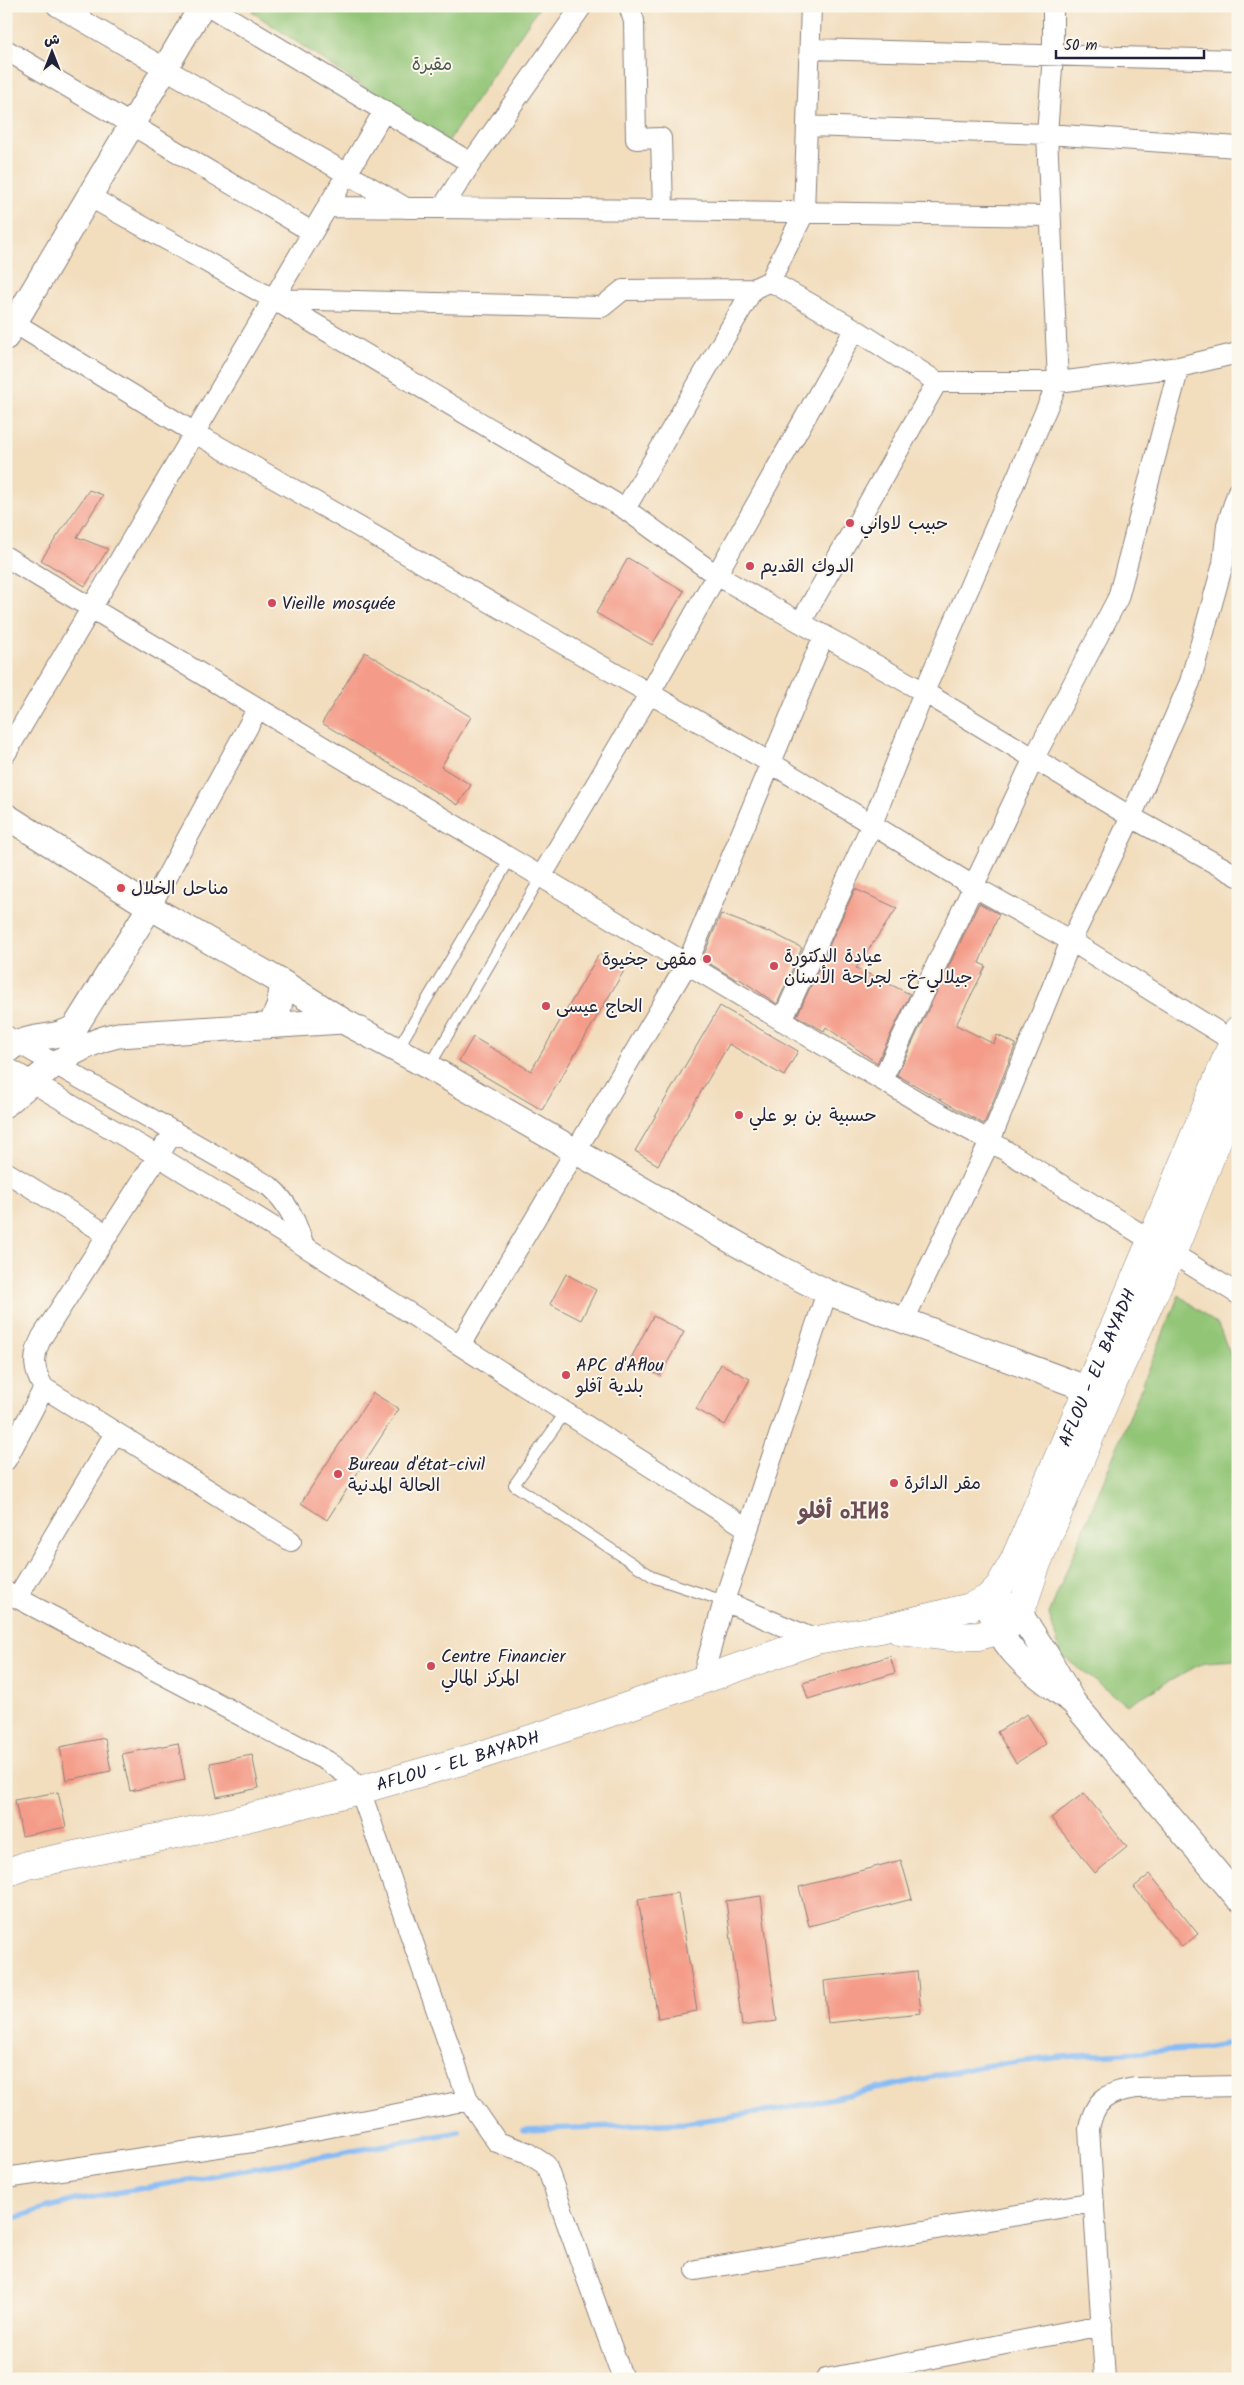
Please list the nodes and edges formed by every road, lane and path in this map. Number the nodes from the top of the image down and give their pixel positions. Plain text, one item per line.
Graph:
1 (57, 6) edge
2 (202, 6) edge
3 (209, 6) edge
4 (582, 6) edge
5 (629, 6) edge
6 (811, 6) edge
7 (1053, 6) edge
8 (810, 49) junction
9 (6, 50) edge
10 (1053, 56) junction
11 (1238, 60) edge
12 (165, 69) junction
13 (384, 111) junction
14 (132, 125) junction
15 (808, 126) junction
16 (1047, 134) junction
17 (1238, 147) edge
18 (471, 163) junction
19 (348, 172) junction
20 (90, 197) junction
21 (327, 207) junction
22 (406, 208) junction
23 (442, 208) junction
24 (663, 210) junction
25 (804, 213) junction
26 (1050, 216) junction
27 (312, 232) junction
28 (761, 285) junction
29 (273, 299) junction
30 (9, 326) edge
31 (855, 329) junction
32 (1238, 353) edge
33 (1179, 367) junction
34 (937, 382) junction
35 (1058, 382) junction
36 (195, 433) junction
37 (1238, 491) edge
38 (625, 509) junction
39 (6, 558) edge
40 (1230, 568) edge
41 (716, 575) junction
42 (91, 610) junction
43 (801, 622) junction
44 (824, 635) junction
45 (924, 692) junction
46 (650, 693) junction
47 (258, 708) junction
48 (6, 752) edge
49 (1034, 758) junction
50 (771, 763) junction
51 (6, 816) edge
52 (1131, 817) junction
53 (872, 824) junction
54 (510, 859) junction
55 (1238, 876) edge
56 (541, 878) junction
57 (974, 886) junction
58 (150, 907) junction
59 (1071, 941) junction
60 (687, 964) junction
61 (283, 983) junction
62 (343, 1020) junction
63 (782, 1020) junction
64 (271, 1025) junction
65 (1236, 1038) edge
66 (10, 1043) edge
67 (397, 1050) junction
68 (58, 1064) junction
69 (6, 1067) edge
70 (429, 1067) junction
71 (882, 1080) junction
72 (32, 1082) junction
73 (1238, 1088) edge
74 (6, 1104) edge
75 (174, 1131) junction
76 (990, 1141) junction
77 (574, 1151) junction
78 (158, 1156) junction
79 (6, 1172) edge
80 (108, 1235) junction
81 (304, 1246) junction
82 (1162, 1246) junction
83 (827, 1292) junction
84 (1238, 1294) edge
85 (904, 1320) junction
86 (460, 1345) junction
87 (44, 1388) junction
88 (1097, 1392) junction
89 (565, 1413) junction
90 (115, 1434) junction
91 (6, 1460) edge
92 (747, 1528) junction
93 (291, 1541) dead end
94 (12, 1595) edge
95 (987, 1599) junction
96 (724, 1601) junction
97 (1020, 1614) junction
98 (881, 1629) junction
99 (998, 1632) junction
100 (816, 1640) junction
101 (702, 1679) junction
102 (1074, 1702) junction
103 (360, 1790) junction
104 (13, 1867) edge
105 (1235, 1890) edge
106 (1238, 2086) edge
107 (468, 2100) junction
108 (6, 2178) edge
109 (1094, 2202) junction
110 (696, 2270) dead end
111 (1102, 2325) junction
112 (623, 2379) edge
113 (826, 2379) edge
114 (1105, 2379) edge

1 - 12 street
2 - 12 street
3 - 13 street
4 - 18 street
5 - 24 street
6 - 8 street
7 - 10 street
8 - 10 street
8 - 15 street
9 - 14 street
10 - 11 street
10 - 16 street
12 - 14 street
12 - 19 street
13 - 18 street
13 - 19 street
14 - 20 street
14 - 27 street
15 - 16 street
15 - 25 street
16 - 17 street
16 - 26 street
18 - 23 street
19 - 21 street
19 - 22 street
20 - 29 street
20 - 30 street
21 - 22 street
21 - 27 street
22 - 23 street
23 - 24 street
24 - 25 street
25 - 26 street
25 - 28 street
26 - 35 street
27 - 29 street
28 - 29 street
28 - 31 street
28 - 38 street
29 - 36 street
29 - 38 street
30 - 36 street
31 - 34 street
31 - 41 street
32 - 33 street
33 - 35 street
33 - 49 street
34 - 35 street
34 - 43 street
35 - 45 street
36 - 42 street
36 - 46 street
37 - 40 street
38 - 41 street
39 - 42 street
40 - 52 street
41 - 43 street
41 - 46 street
42 - 47 street
42 - 48 street
43 - 44 street
44 - 45 street
44 - 50 street
45 - 49 street
45 - 53 street
46 - 50 street
46 - 56 street
47 - 54 street
47 - 58 street
49 - 52 street
49 - 57 street
50 - 53 street
50 - 60 street
51 - 58 street
52 - 55 street
52 - 59 street
53 - 57 street
53 - 63 street
54 - 56 street
54 - 67 lane
56 - 60 street
56 - 70 lane
57 - 59 street
57 - 71 street
58 - 61 street
58 - 66 street
59 - 65 street
59 - 76 street
60 - 63 street
60 - 77 street
61 - 62 street
61 - 64 street
62 - 64 street
62 - 67 street
63 - 71 street
64 - 68 street
65 - 82 main road, AFLOU - EL BAYADH
66 - 68 street
67 - 70 street
68 - 72 street
68 - 75 street
69 - 72 street
70 - 77 street
71 - 76 street
72 - 74 street
72 - 78 street
73 - 82 main road, AFLOU - EL BAYADH
75 - 78 street
75 - 81 street
76 - 82 street
76 - 85 street
77 - 83 street
77 - 86 street
78 - 80 street
78 - 81 street
79 - 80 street
80 - 87 street
81 - 86 street
82 - 84 street
82 - 88 main road, AFLOU - EL BAYADH
83 - 85 street
83 - 92 street
85 - 88 street
86 - 89 street
87 - 90 street
87 - 91 street
88 - 95 main road, AFLOU - EL BAYADH
88 - 97 main road, AFLOU - EL BAYADH
89 - 92 street
89 - 96 lane
90 - 93 street
90 - 94 street
92 - 96 street
94 - 103 street
95 - 97 street
95 - 98 main road, AFLOU - EL BAYADH
95 - 99 street
96 - 100 street
96 - 101 street
97 - 99 main road, AFLOU - EL BAYADH
97 - 102 street
98 - 99 main road, AFLOU - EL BAYADH
98 - 100 main road, AFLOU - EL BAYADH
99 - 102 street
100 - 101 main road, AFLOU - EL BAYADH
101 - 103 main road, AFLOU - EL BAYADH
102 - 105 street
103 - 104 main road, AFLOU - EL BAYADH
103 - 107 street
106 - 109 street
107 - 108 street
107 - 112 street
109 - 110 street
109 - 111 street
111 - 113 street
111 - 114 street

